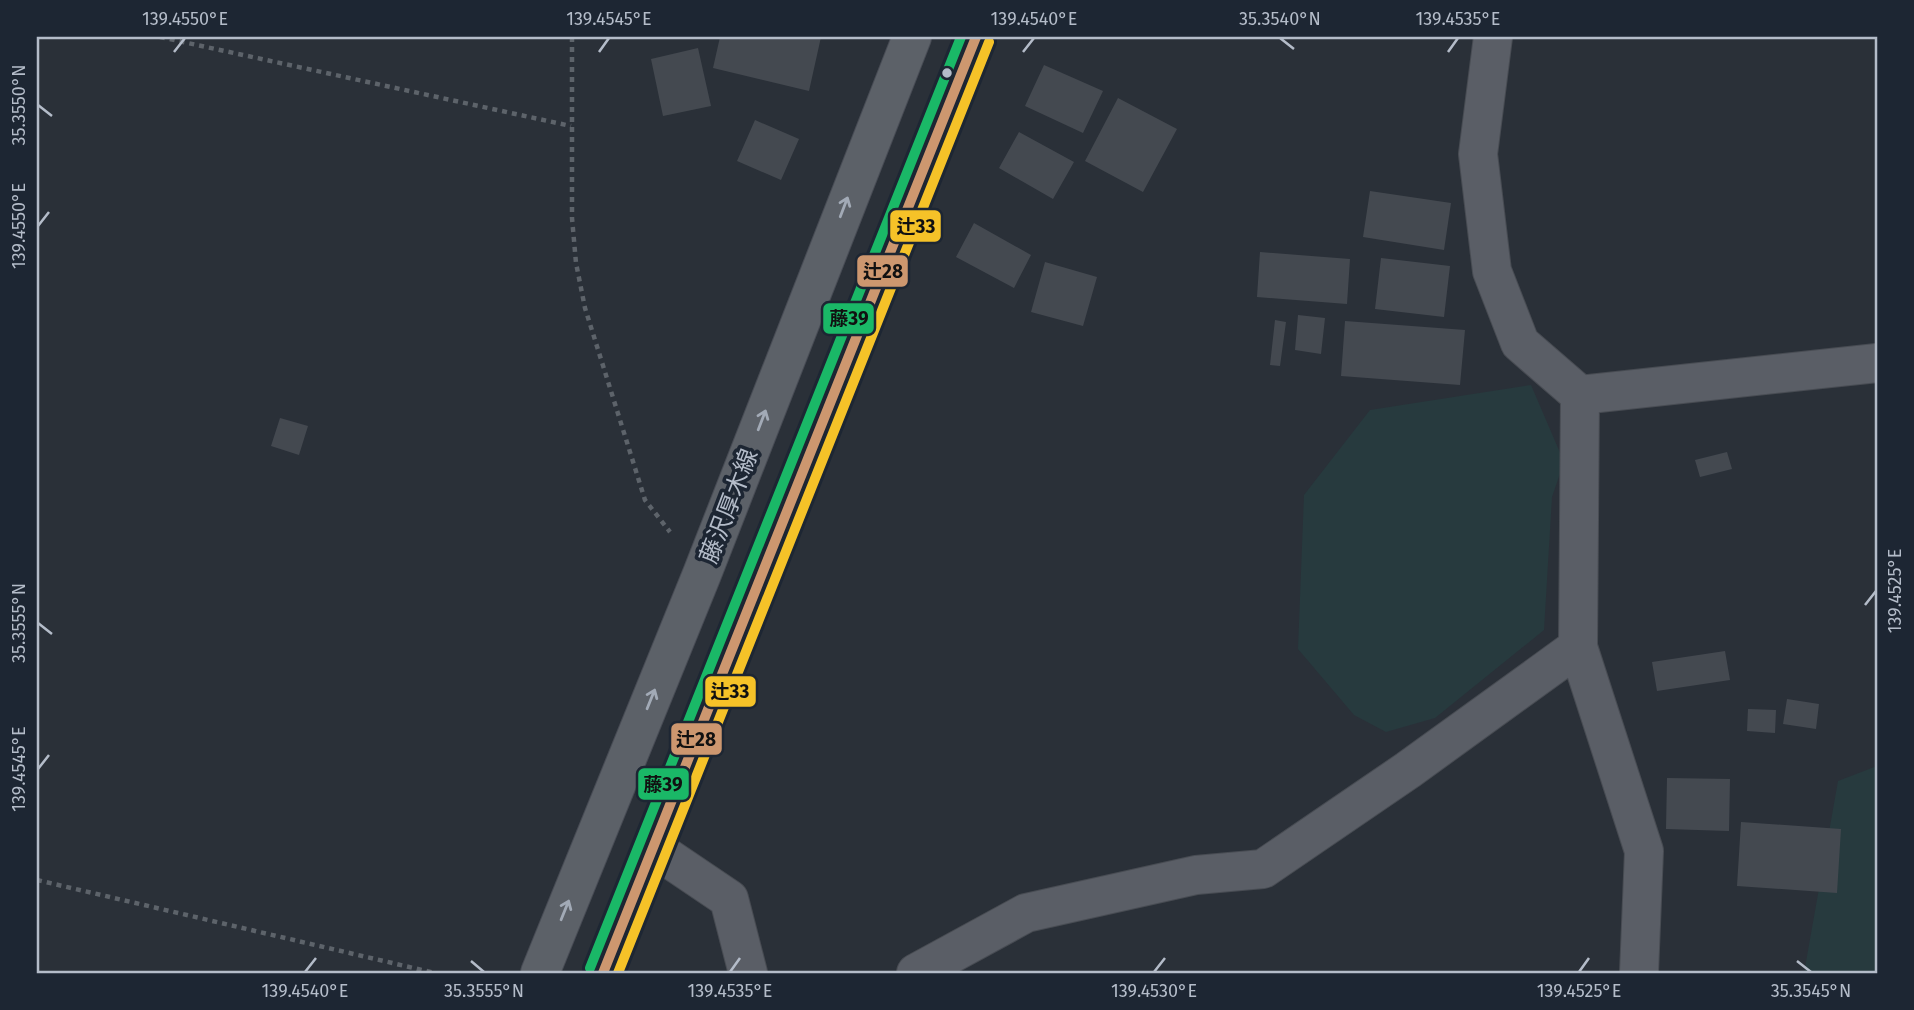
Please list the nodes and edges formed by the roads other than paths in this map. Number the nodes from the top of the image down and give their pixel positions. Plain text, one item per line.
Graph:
1 (912, 37) edge
2 (976, 37) edge
3 (1493, 37) edge
4 (1877, 363) edge
5 (1580, 396) junction
6 (1578, 647) junction
7 (652, 847) junction
8 (540, 973) edge
9 (603, 973) edge
10 (748, 973) edge
11 (916, 973) edge
12 (1639, 973) edge

8 -> 1 main road, 藤沢厚木線
2 - 7 main road
3 - 5 street
4 - 5 street
5 - 6 street
6 - 11 street
6 - 12 street
7 - 9 main road
7 - 10 street

